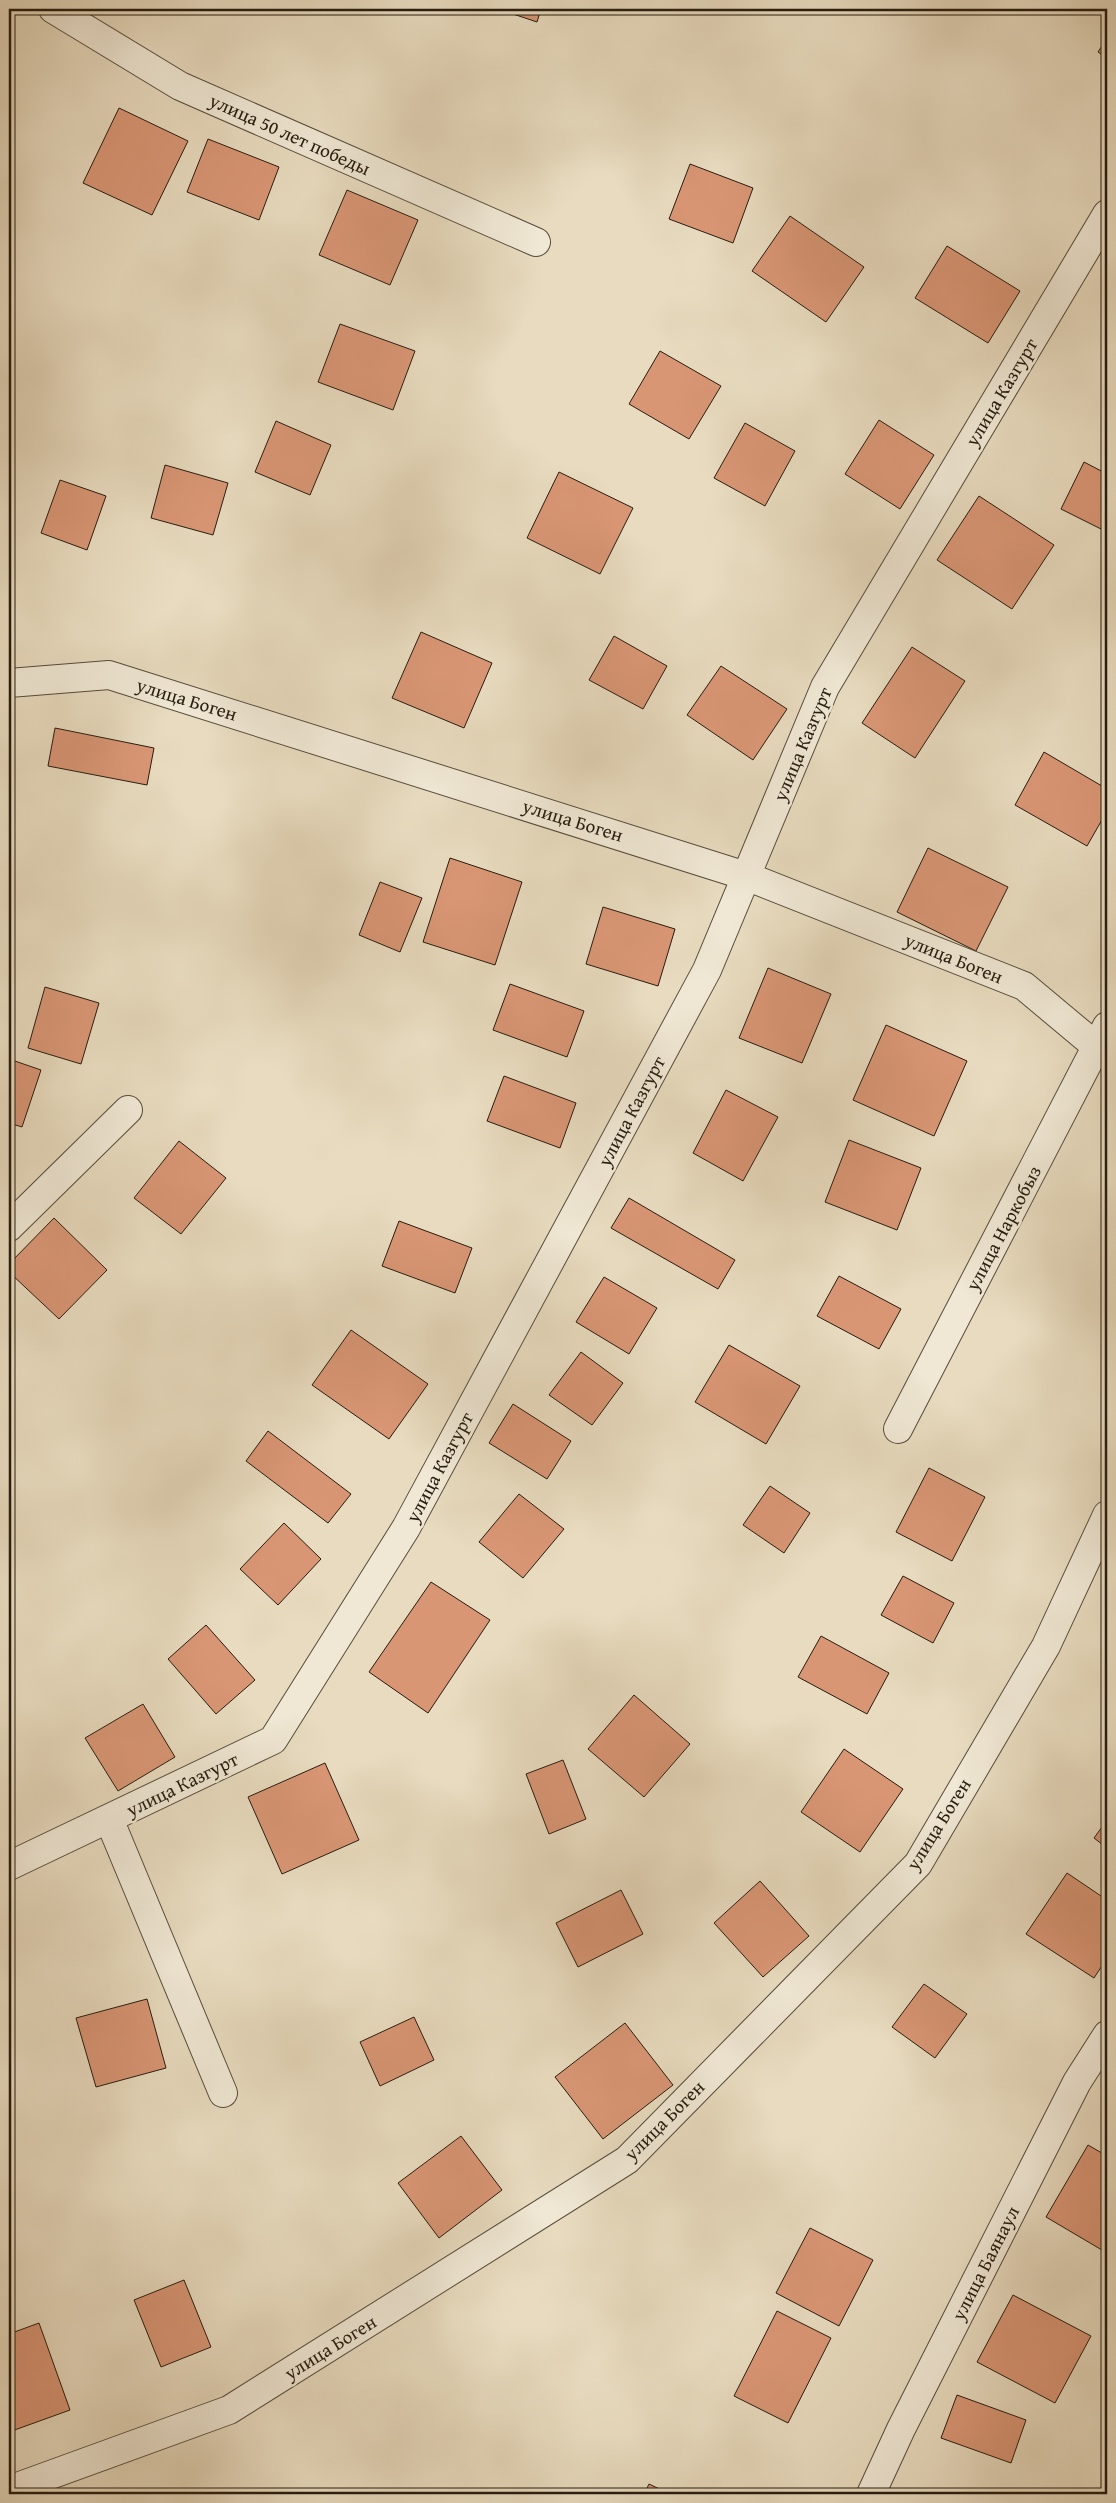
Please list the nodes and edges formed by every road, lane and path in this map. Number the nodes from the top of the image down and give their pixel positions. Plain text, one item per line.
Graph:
1 (54, 9) edge
2 (1107, 214) edge
3 (536, 242) dead end
4 (9, 683) edge
5 (746, 876) junction
6 (1104, 1042) edge
7 (128, 1110) dead end
8 (9, 1227) edge
9 (898, 1429) dead end
10 (1107, 1515) edge
11 (109, 1819) junction
12 (9, 1866) edge
13 (1107, 2035) edge
14 (223, 2093) dead end
15 (9, 2490) edge
16 (871, 2494) edge

1 - 3 street, улица 50 лет победы
2 - 5 street, улица Казгурт
4 - 5 street, улица Боген
5 - 6 street, улица Боген
5 - 11 street, улица Казгурт
6 - 9 street, улица Наркобыз
7 - 8 street
10 - 15 street, улица Боген
11 - 12 street, улица Казгурт
11 - 14 street
13 - 16 street, улица Баянаул

